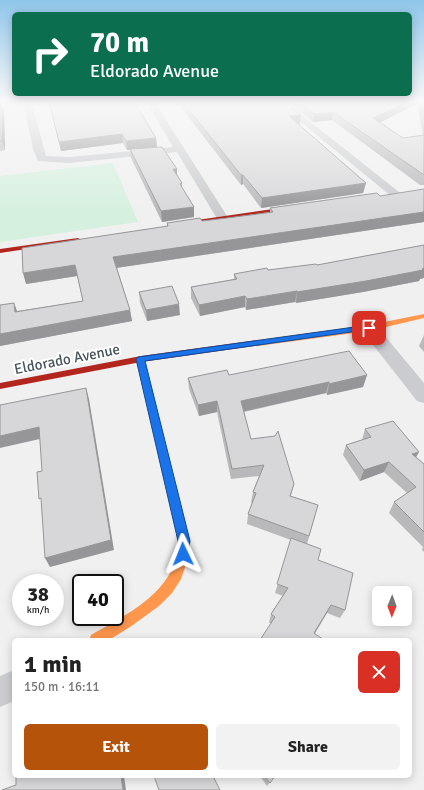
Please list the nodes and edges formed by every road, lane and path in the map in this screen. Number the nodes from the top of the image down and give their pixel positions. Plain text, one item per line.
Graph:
1 (35, 138) edge
2 (172, 138) edge
3 (327, 138) edge
4 (179, 149) junction
5 (398, 193) joint
6 (379, 196) edge
7 (309, 206) edge
8 (223, 219) junction
9 (184, 224) edge
10 (84, 239) edge
11 (0, 251) edge
12 (424, 316) edge
13 (369, 328) junction
14 (141, 359) junction
15 (0, 386) edge
16 (424, 396) edge
17 (99, 638) edge
18 (12, 686) edge
19 (0, 692) edge

1 - 4 street
2 - 4 street
3 - 5 street
4 - 8 street
5 - 6 street
7 - 8 street
8 - 9 street
10 - 11 street
12 - 13 street, Eldorado Avenue
13 - 14 street, Eldorado Avenue
13 - 16 street
14 - 15 street, Eldorado Avenue
14 - 17 street
18 - 19 street

